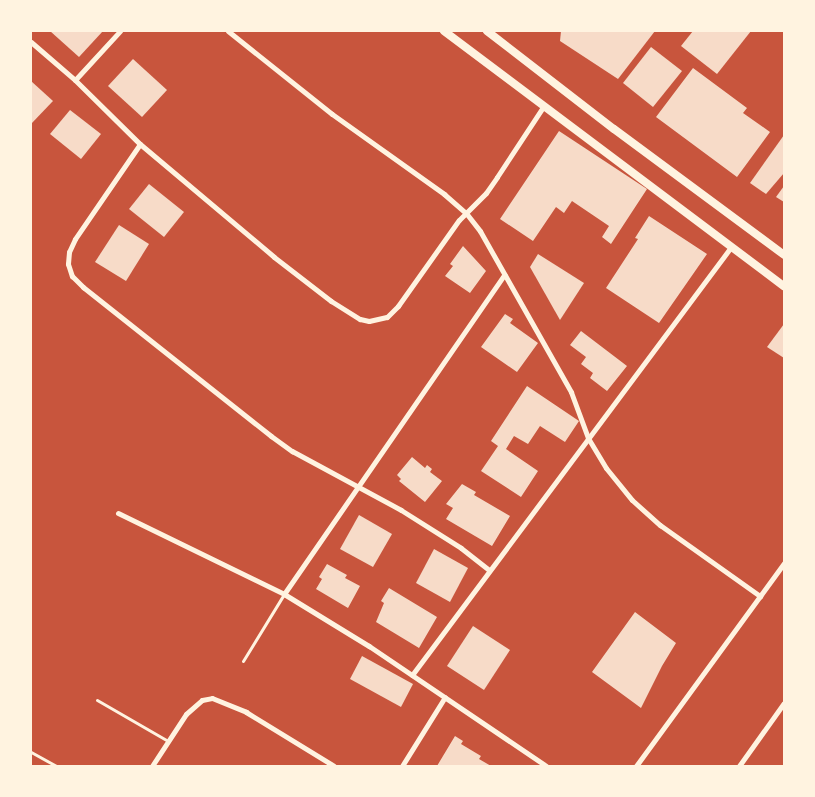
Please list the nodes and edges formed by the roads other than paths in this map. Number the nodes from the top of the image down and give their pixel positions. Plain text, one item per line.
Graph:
1 (120, 31) edge
2 (228, 31) edge
3 (444, 31) edge
4 (487, 31) edge
5 (31, 42) edge
6 (75, 80) junction
7 (543, 107) junction
8 (140, 144) junction
9 (466, 213) junction
10 (731, 247) junction
11 (784, 255) edge
12 (504, 275) junction
13 (784, 286) edge
14 (588, 438) junction
15 (358, 486) junction
16 (118, 514) dead end
17 (784, 563) edge
18 (489, 570) junction
19 (284, 594) junction
20 (760, 596) junction
21 (243, 661) dead end
22 (412, 674) junction
23 (445, 697) junction
24 (97, 700) dead end
25 (784, 703) edge
26 (168, 741) junction
27 (31, 752) edge
28 (56, 766) edge
29 (152, 766) edge
30 (334, 766) edge
31 (402, 766) edge
32 (546, 766) edge
33 (636, 766) edge
34 (739, 766) edge

1 - 6 street
2 - 9 street
3 - 7 main road
4 - 11 main road
5 - 6 street
6 - 8 street
7 - 9 street
7 - 10 main road
8 - 9 street
8 - 15 street
9 - 12 street
10 - 13 main road
10 - 14 street
12 - 14 street
12 - 15 street
14 - 18 street
14 - 20 street
15 - 18 street
15 - 19 street
16 - 19 street
17 - 20 street
18 - 22 street
19 - 21 lane
19 - 22 street
20 - 33 street
22 - 23 street
23 - 31 street
23 - 32 street
24 - 26 lane
25 - 34 street
26 - 29 street
26 - 30 street
27 - 28 lane

